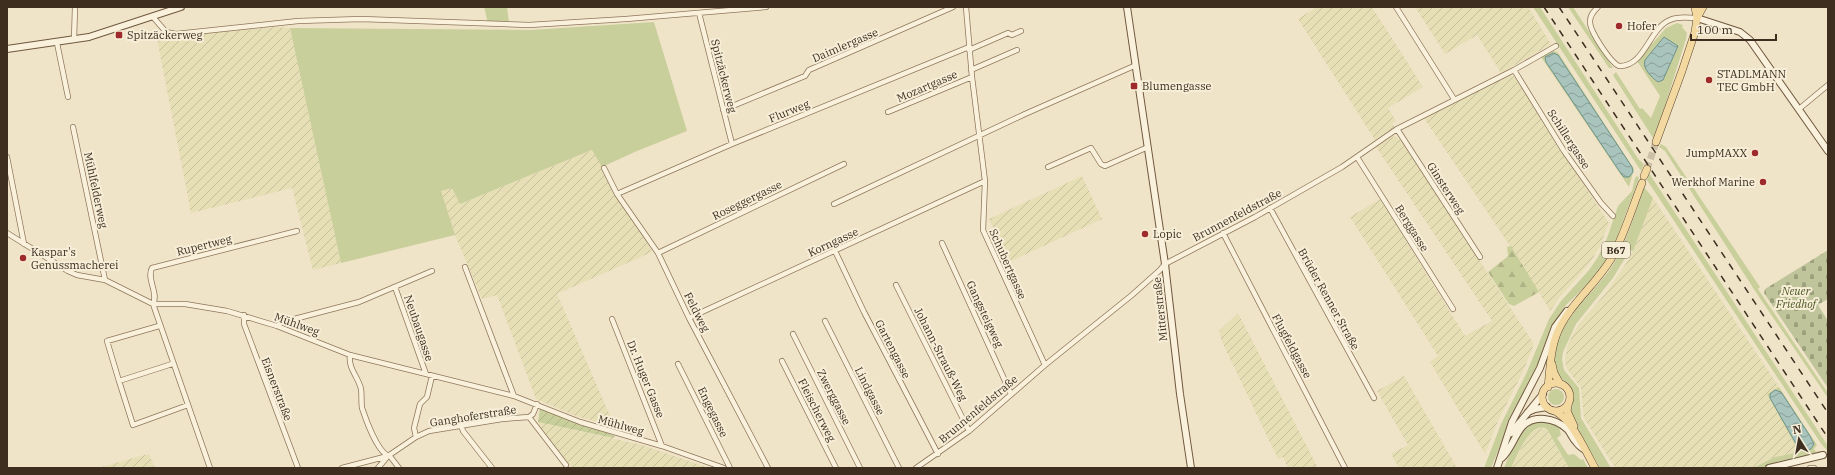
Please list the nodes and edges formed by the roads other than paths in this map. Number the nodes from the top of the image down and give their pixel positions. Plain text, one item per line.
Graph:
1 (75, 7) edge
2 (181, 7) edge
3 (766, 7) edge
4 (953, 7) edge
5 (966, 7) edge
6 (1127, 7) edge
7 (1396, 7) edge
8 (1598, 7) edge
9 (1695, 7) edge
10 (1703, 7) edge
11 (700, 13) junction
12 (153, 17) junction
13 (1697, 18) junction
14 (1021, 31) dead end
15 (74, 40) junction
16 (57, 43) junction
17 (1556, 46) dead end
18 (7, 49) edge
19 (969, 49) junction
20 (1016, 50) dead end
21 (1134, 66) junction
22 (972, 70) junction
23 (1514, 70) junction
24 (972, 77) junction
25 (1828, 85) edge
26 (68, 97) dead end
27 (1454, 99) junction
28 (1799, 109) junction
29 (723, 110) junction
30 (888, 112) dead end
31 (73, 127) dead end
32 (1397, 129) junction
33 (979, 135) junction
34 (1656, 142) tunnel mouth
35 (732, 144) junction
36 (1148, 147) junction
37 (1828, 151) edge
38 (7, 157) edge
39 (1357, 157) junction
40 (844, 164) dead end
41 (1048, 167) dead end
42 (604, 168) dead end
43 (984, 181) junction
44 (1642, 183) dead end
45 (617, 194) junction
46 (834, 204) dead end
47 (1270, 208) junction
48 (1613, 216) dead end
49 (297, 231) dead end
50 (7, 233) edge
51 (1223, 233) junction
52 (942, 243) dead end
53 (24, 244) junction
54 (835, 251) junction
55 (658, 253) junction
56 (1480, 257) dead end
57 (1165, 264) junction
58 (465, 267) dead end
59 (432, 271) dead end
60 (105, 280) junction
61 (896, 285) dead end
62 (395, 287) junction
63 (1587, 292) junction
64 (153, 304) junction
65 (1453, 309) dead end
66 (244, 315) junction
67 (689, 318) junction
68 (612, 319) dead end
69 (825, 321) dead end
70 (159, 326) junction
71 (277, 326) junction
72 (793, 334) dead end
73 (350, 355) junction
74 (1551, 358) junction
75 (782, 361) dead end
76 (172, 364) junction
77 (678, 364) dead end
78 (1044, 365) junction
79 (426, 374) junction
80 (432, 376) junction
81 (119, 381) junction
82 (1560, 384) junction
83 (1548, 386) junction
84 (1011, 394) junction
85 (1543, 394) junction
86 (514, 396) junction
87 (1374, 398) dead end
88 (537, 404) junction
89 (188, 405) junction
90 (1568, 406) junction
91 (1547, 407) junction
92 (1555, 411) junction
93 (1527, 413) junction
94 (528, 416) junction
95 (461, 425) junction
96 (969, 431) junction
97 (416, 437) junction
98 (1508, 438) junction
99 (1579, 439) junction
100 (662, 446) junction
101 (1585, 450) junction
102 (938, 454) junction
103 (1823, 455) dead end
104 (388, 456) junction
105 (1500, 461) junction
106 (566, 465) dead end
107 (210, 468) edge
108 (298, 468) edge
109 (342, 468) edge
110 (378, 468) edge
111 (399, 468) edge
112 (492, 468) edge
113 (724, 468) edge
114 (730, 468) edge
115 (768, 468) edge
116 (836, 468) edge
117 (860, 468) edge
118 (899, 468) edge
119 (916, 468) edge
120 (1191, 468) edge
121 (1345, 468) edge
122 (1497, 468) edge
123 (1595, 468) edge
124 (1769, 468) edge
125 (1810, 468) edge
126 (1814, 468) edge

1 - 15 street
2 - 12 main road
3 - 11 street
4 - 29 street, Daimlergasse
5 - 19 street, Schubertgasse
6 - 21 main road, Mitterstraße
7 - 27 street
8 - 13 street
9 - 13 main road
10 - 13 main road
11 - 12 street
11 - 29 street, Spitzäckerweg
12 - 15 main road
13 - 28 main road
13 - 34 main road
14 - 19 street, Flurweg
15 - 16 main road
16 - 18 main road
16 - 26 street
17 - 23 street, Brunnenfeldstraße
19 - 22 street, Schubertgasse
19 - 35 street, Flurweg
20 - 22 street
21 - 33 street
21 - 36 main road, Mitterstraße
22 - 24 street, Schubertgasse
23 - 27 street, Brunnenfeldstraße
23 - 48 street, Schillergasse
24 - 30 street, Mozartgasse
24 - 33 street, Schubertgasse
25 - 28 street
27 - 32 street, Brunnenfeldstraße
28 - 37 main road
29 - 35 street, Spitzäckerweg
31 - 60 street, Mühlfelderweg
32 - 39 street, Brunnenfeldstraße
32 - 56 street, Ginsterweg
33 - 43 street, Schubertgasse
33 - 46 street
35 - 45 street, Flurweg
36 - 41 street
36 - 57 main road, Mitterstraße
38 - 53 street
39 - 47 street, Brunnenfeldstraße
39 - 65 street, Berggasse
40 - 55 street, Roseggergasse
42 - 45 street, Feldweg
43 - 54 street, Korngasse
43 - 78 street, Schubertgasse
44 - 63 main road, B67
45 - 55 street, Feldweg
47 - 51 street, Brunnenfeldstraße
47 - 87 street, Brüder Renner Straße
49 - 64 street, Rupertweg
50 - 53 street
51 - 57 street, Brunnenfeldstraße
51 - 121 street, Flugfeldgasse
52 - 84 street, Gangsteigweg
53 - 60 street
54 - 67 street, Korngasse
54 - 102 street, Gartengasse
55 - 67 street, Feldweg
57 - 78 street, Brunnenfeldstraße
57 - 120 main road, Mitterstraße
58 - 86 street
59 - 62 street
60 - 64 street
61 - 96 street, Johann-Strauß-Weg
62 - 71 street
62 - 79 street, Neubaugasse
63 - 74 main road, B67
63 - 98 main road
64 - 66 street, Mühlweg
64 - 70 street
66 - 71 street, Mühlweg
66 - 108 street, Eisnerstraße
67 - 115 street, Feldweg
68 - 100 street, Dr. Huger Gasse
69 - 118 street, Lindgasse
70 - 76 street
70 - 81 street
71 - 73 street, Mühlweg
72 - 117 street, Zwerggasse
73 - 79 street, Mühlweg
73 - 104 street
74 - 82 main road, B67
74 - 83 main road, B67
75 - 116 street, Fleischerweg
76 - 81 street
76 - 89 street
77 - 114 street, Engegasse
78 - 84 street, Brunnenfeldstraße
79 - 80 street, Mühlweg
80 - 86 street, Mühlweg
80 - 97 street
81 - 89 street
82 - 83 main road
82 - 90 main road, B67
83 - 85 main road, B67
84 - 96 street, Brunnenfeldstraße
85 - 91 main road
85 - 93 main road
86 - 88 street, Mühlweg
88 - 94 street, Ganghoferstraße
88 - 100 street, Mühlweg
89 - 107 street
90 - 92 main road
90 - 99 main road, B67
91 - 92 main road, B67
91 - 93 main road
92 - 99 main road, B67
93 - 98 main road
94 - 95 street, Ganghoferstraße
94 - 106 street
95 - 97 street, Ganghoferstraße
95 - 112 street
96 - 102 street, Brunnenfeldstraße
97 - 104 street, Ganghoferstraße
98 - 105 main road
99 - 101 main road, B67
100 - 113 street, Mühlweg
101 - 105 main road
101 - 123 main road, B67
102 - 119 street, Brunnenfeldstraße
103 - 124 main road
104 - 109 street, Ganghoferstraße
104 - 110 street
104 - 111 street
105 - 122 main road
125 - 126 street

